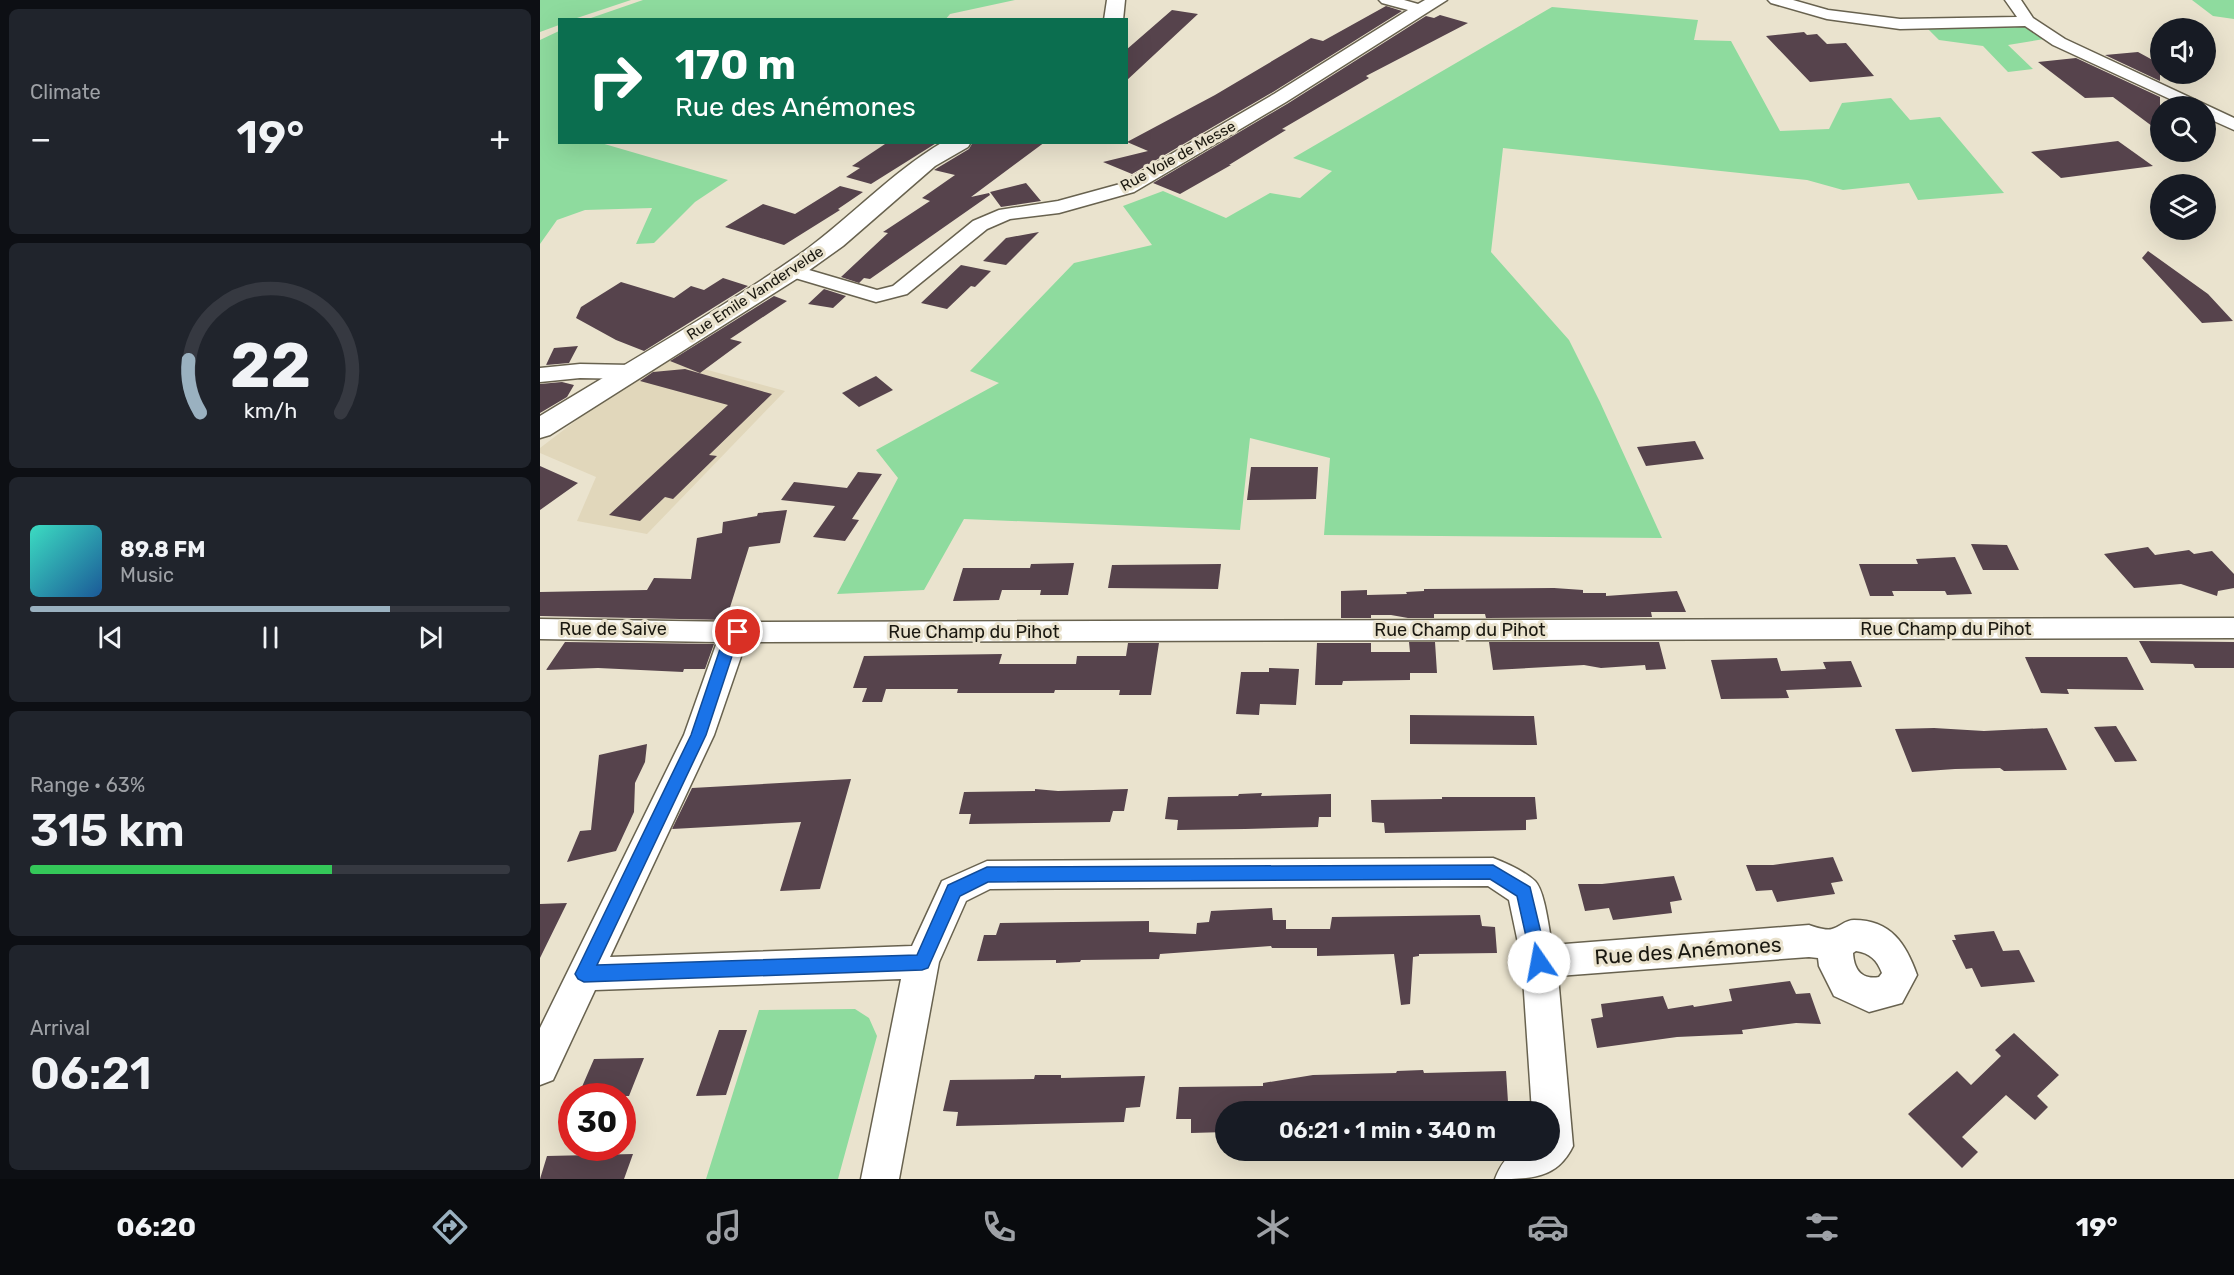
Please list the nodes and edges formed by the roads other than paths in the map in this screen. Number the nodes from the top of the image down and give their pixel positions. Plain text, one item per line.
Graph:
1 (1116, 0) edge
2 (1387, 0) edge
3 (1439, 0) edge
4 (1776, 0) edge
5 (2013, 0) edge
6 (1421, 9) junction
7 (1113, 18) edge
8 (2028, 21) junction
9 (2176, 96) edge
10 (2216, 116) edge
11 (2234, 125) edge
12 (957, 144) edge
13 (792, 271) junction
14 (631, 372) junction
15 (540, 375) edge
16 (540, 429) edge
17 (2234, 628) edge
18 (540, 629) edge
19 (686, 630) joint
20 (738, 632) junction
21 (1835, 946) dead end
22 (922, 962) junction
23 (1539, 962) junction
24 (584, 974) junction
25 (540, 1067) edge
26 (1550, 1101) edge
27 (1536, 1161) edge
28 (880, 1179) edge
29 (1514, 1179) edge

1 - 7 street
2 - 6 street
3 - 6 street, Rue Voie de Messe
4 - 8 street
5 - 8 street
6 - 13 street, Rue Voie de Messe
8 - 9 street
10 - 11 street
12 - 13 street, Rue Emile Vandervelde
13 - 14 street, Rue Emile Vandervelde
14 - 15 street
14 - 16 street, Rue Emile Vandervelde
17 - 20 street, Rue Champ du Pihot
18 - 19 street, Rue de Saive
19 - 20 street, Rue Champ du Pihot
20 - 24 street
21 - 23 street, Rue des Anémones
22 - 23 street
22 - 24 street
22 - 28 street
23 - 26 street
24 - 25 street
27 - 29 street

